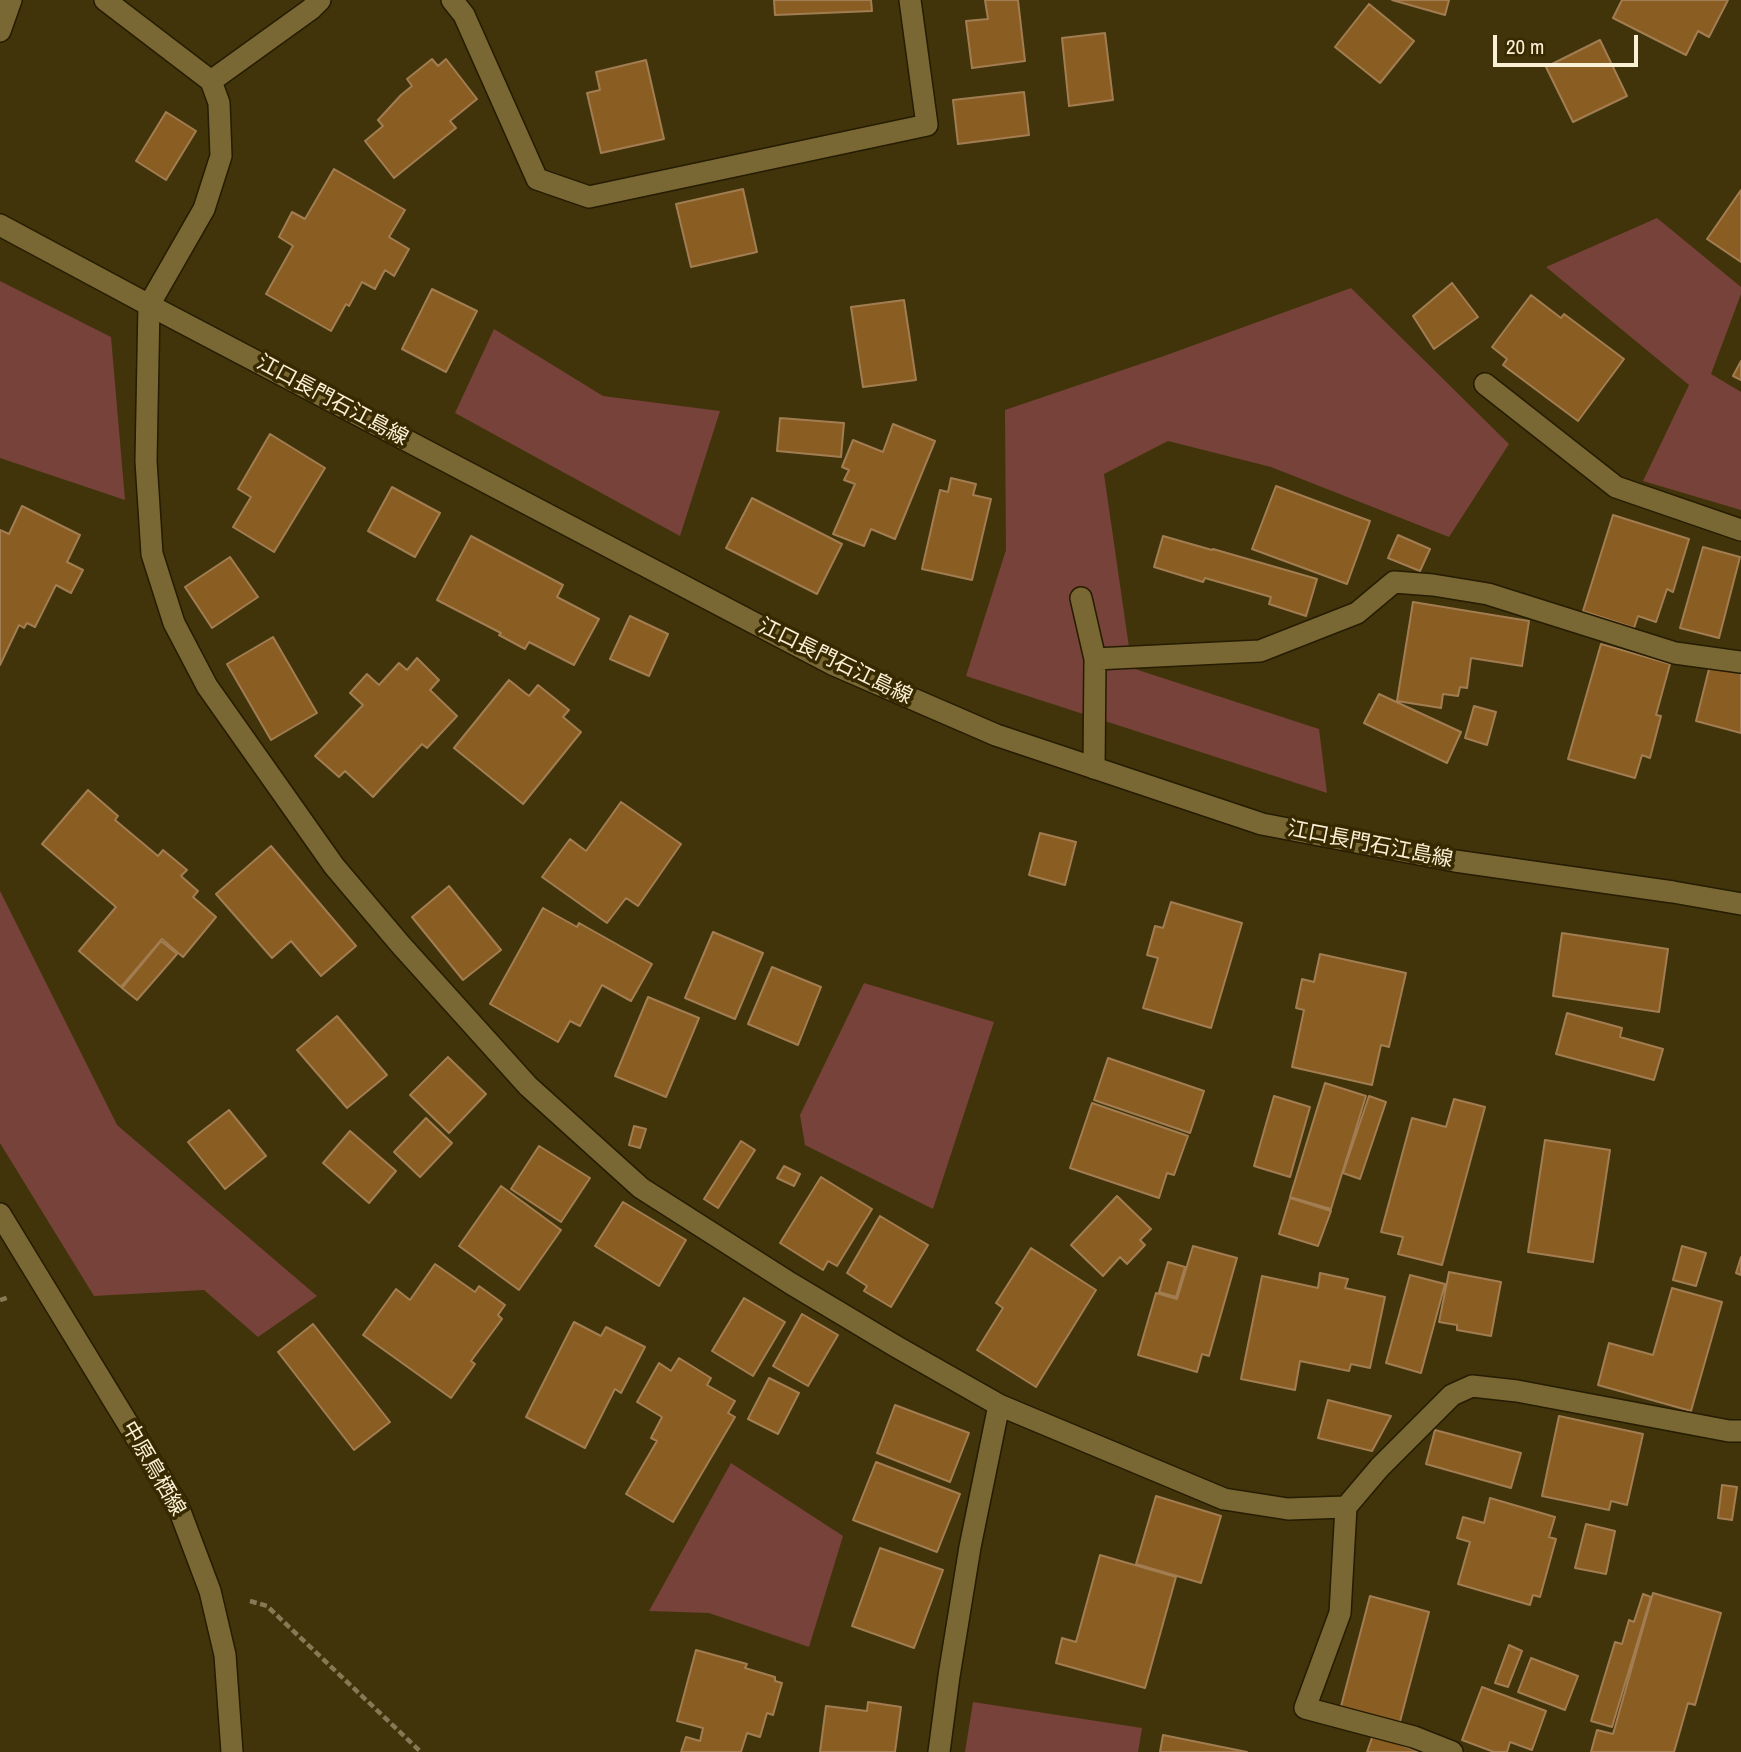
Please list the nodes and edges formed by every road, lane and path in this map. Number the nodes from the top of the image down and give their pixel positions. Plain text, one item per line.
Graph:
1 (11, 0) edge
2 (105, 0) edge
3 (320, 0) edge
4 (452, 0) edge
5 (910, 0) edge
6 (0, 32) edge
7 (211, 80) junction
8 (0, 225) edge
9 (149, 305) junction
10 (1485, 384) dead end
11 (1741, 530) edge
12 (1081, 598) dead end
13 (1094, 659) junction
14 (1741, 662) edge
15 (1094, 768) junction
16 (1741, 904) edge
17 (0, 1214) edge
18 (999, 1405) junction
19 (1741, 1431) edge
20 (1346, 1507) junction
21 (210, 1591) junction
22 (233, 1752) edge
23 (421, 1752) edge
24 (939, 1752) edge
25 (1452, 1752) edge

1 - 6 street
2 - 7 street
3 - 7 street
4 - 5 street
7 - 9 street
8 - 9 street, 江口長門石江島線
9 - 15 street, 江口長門石江島線
9 - 18 street
10 - 11 street
12 - 13 street
13 - 14 street
13 - 15 street
15 - 16 street, 江口長門石江島線
17 - 21 street, 中原鳥栖線
18 - 20 street
18 - 24 street
19 - 20 street
20 - 25 street
21 - 22 street, 中原鳥栖線
21 - 23 path

